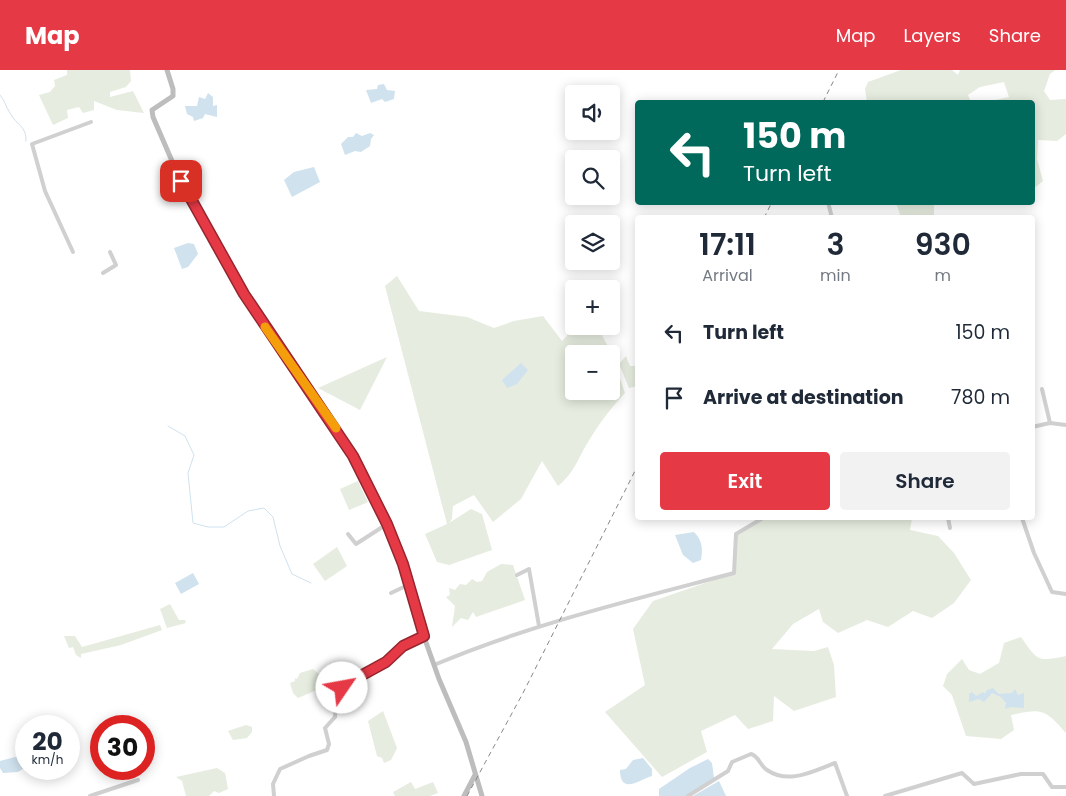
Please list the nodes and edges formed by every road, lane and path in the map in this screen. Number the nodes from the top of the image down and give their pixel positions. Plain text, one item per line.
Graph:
1 (167, 70) edge
2 (91, 122) dead end
3 (73, 252) dead end
4 (110, 252) dead end
5 (103, 273) dead end
6 (1042, 389) dead end
7 (1050, 423) junction
8 (1066, 425) edge
9 (1035, 426) edge
10 (760, 520) edge
11 (948, 520) edge
12 (1023, 520) edge
13 (387, 524) junction
14 (950, 528) dead end
15 (348, 534) dead end
16 (517, 575) dead end
17 (408, 585) junction
18 (392, 593) dead end
19 (1066, 594) edge
20 (539, 626) junction
21 (424, 636) junction
22 (434, 665) junction
23 (475, 774) junction
24 (138, 780) dead end
25 (1066, 787) edge
26 (90, 796) edge
27 (274, 796) edge
28 (464, 796) edge
29 (482, 796) edge
30 (688, 796) edge
31 (848, 796) edge
32 (885, 796) edge

1 - 13 main road
2 - 3 street
4 - 5 street
6 - 7 street
7 - 8 street
7 - 9 street
10 - 20 street
11 - 14 street
12 - 19 street
13 - 15 street
13 - 17 main road
16 - 20 street
17 - 18 street
17 - 21 main road
20 - 22 street
21 - 22 main road
21 - 27 street
22 - 23 main road
23 - 28 main road
23 - 29 main road
24 - 26 street
25 - 32 street
30 - 31 street

